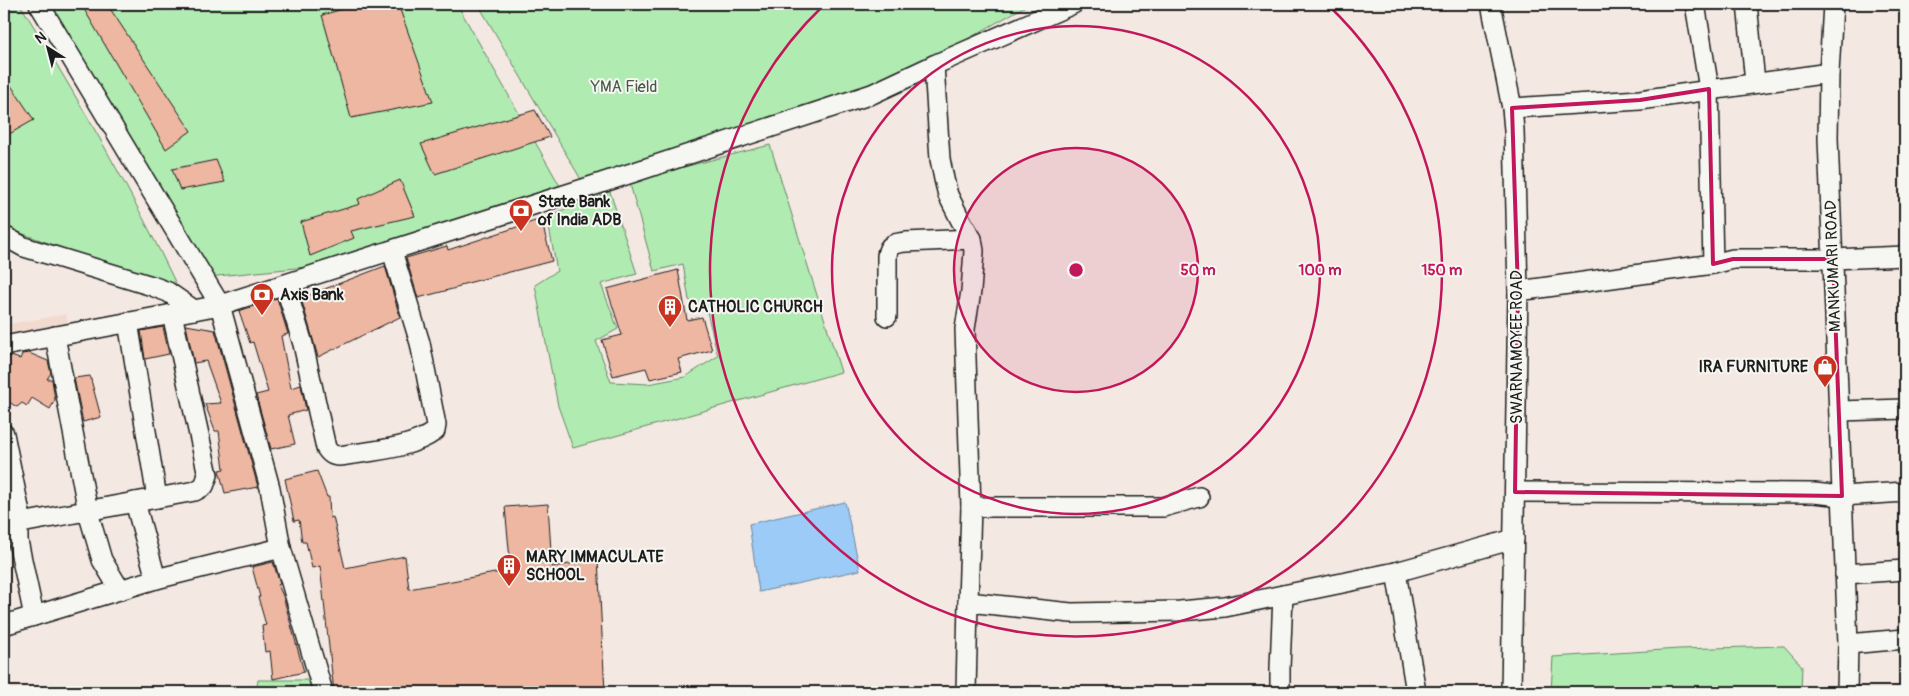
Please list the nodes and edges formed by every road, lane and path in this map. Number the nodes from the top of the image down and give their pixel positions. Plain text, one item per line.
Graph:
1 (39, 4) edge
2 (1073, 4) edge
3 (1491, 4) edge
4 (1694, 4) edge
5 (1746, 4) edge
6 (1833, 4) edge
7 (934, 65) junction
8 (1829, 73) junction
9 (1756, 82) junction
10 (1709, 89) junction
11 (1512, 108) junction
12 (4, 236) edge
13 (972, 239) junction
14 (392, 250) junction
15 (1905, 256) edge
16 (1833, 259) junction
17 (1713, 264) junction
18 (285, 285) junction
19 (1518, 291) junction
20 (220, 305) junction
21 (194, 310) junction
22 (172, 314) junction
23 (887, 316) dead end
24 (128, 322) junction
25 (55, 336) junction
26 (4, 346) edge
27 (1905, 409) edge
28 (1838, 411) junction
29 (4, 434) edge
30 (1515, 492) junction
31 (1905, 492) edge
32 (1842, 496) junction
33 (1199, 497) dead end
34 (157, 498) junction
35 (135, 502) junction
36 (971, 507) junction
37 (88, 512) junction
38 (21, 523) junction
39 (1514, 539) junction
40 (281, 548) junction
41 (1905, 570) edge
42 (1396, 572) junction
43 (1845, 574) junction
44 (156, 578) junction
45 (120, 590) junction
46 (1283, 595) junction
47 (968, 602) junction
48 (34, 616) junction
49 (4, 625) edge
50 (1905, 639) edge
51 (1848, 644) junction
52 (323, 692) edge
53 (966, 692) edge
54 (1280, 692) edge
55 (1416, 692) edge
56 (1511, 692) edge
57 (1847, 692) edge

1 - 20 street
2 - 7 street
3 - 11 street, SWARNAMOYEE ROAD
4 - 10 street
5 - 9 street
6 - 8 street, MANKUMARI ROAD
7 - 13 street
7 - 14 street
8 - 9 street
8 - 16 street, MANKUMARI ROAD
9 - 10 street
10 - 11 street
10 - 17 street
11 - 19 street, SWARNAMOYEE ROAD
12 - 21 street
13 - 23 street
13 - 36 street
14 - 18 street
14 - 18 street
15 - 16 street
16 - 17 street
16 - 28 street, MANKUMARI ROAD
17 - 19 street
18 - 20 street
19 - 30 street, SWARNAMOYEE ROAD
20 - 21 street
20 - 40 street
21 - 22 street
22 - 24 street
22 - 34 street
24 - 25 street
24 - 34 street
25 - 26 street
25 - 37 street
27 - 28 street
28 - 32 street, MANKUMARI ROAD
29 - 38 street
30 - 32 street
30 - 39 street, SWARNAMOYEE ROAD
31 - 32 street
32 - 43 street, MANKUMARI ROAD
33 - 36 street
34 - 35 street
35 - 37 street
35 - 44 street
36 - 47 street
37 - 38 street
37 - 45 street
38 - 48 street
39 - 42 street
39 - 56 street, SWARNAMOYEE ROAD
40 - 44 street
40 - 52 street
41 - 43 street
42 - 46 street
42 - 55 street
43 - 51 street, MANKUMARI ROAD
44 - 45 street
45 - 48 street
46 - 47 street
46 - 54 street
47 - 53 street
48 - 49 street
50 - 51 street
51 - 57 street, MANKUMARI ROAD

